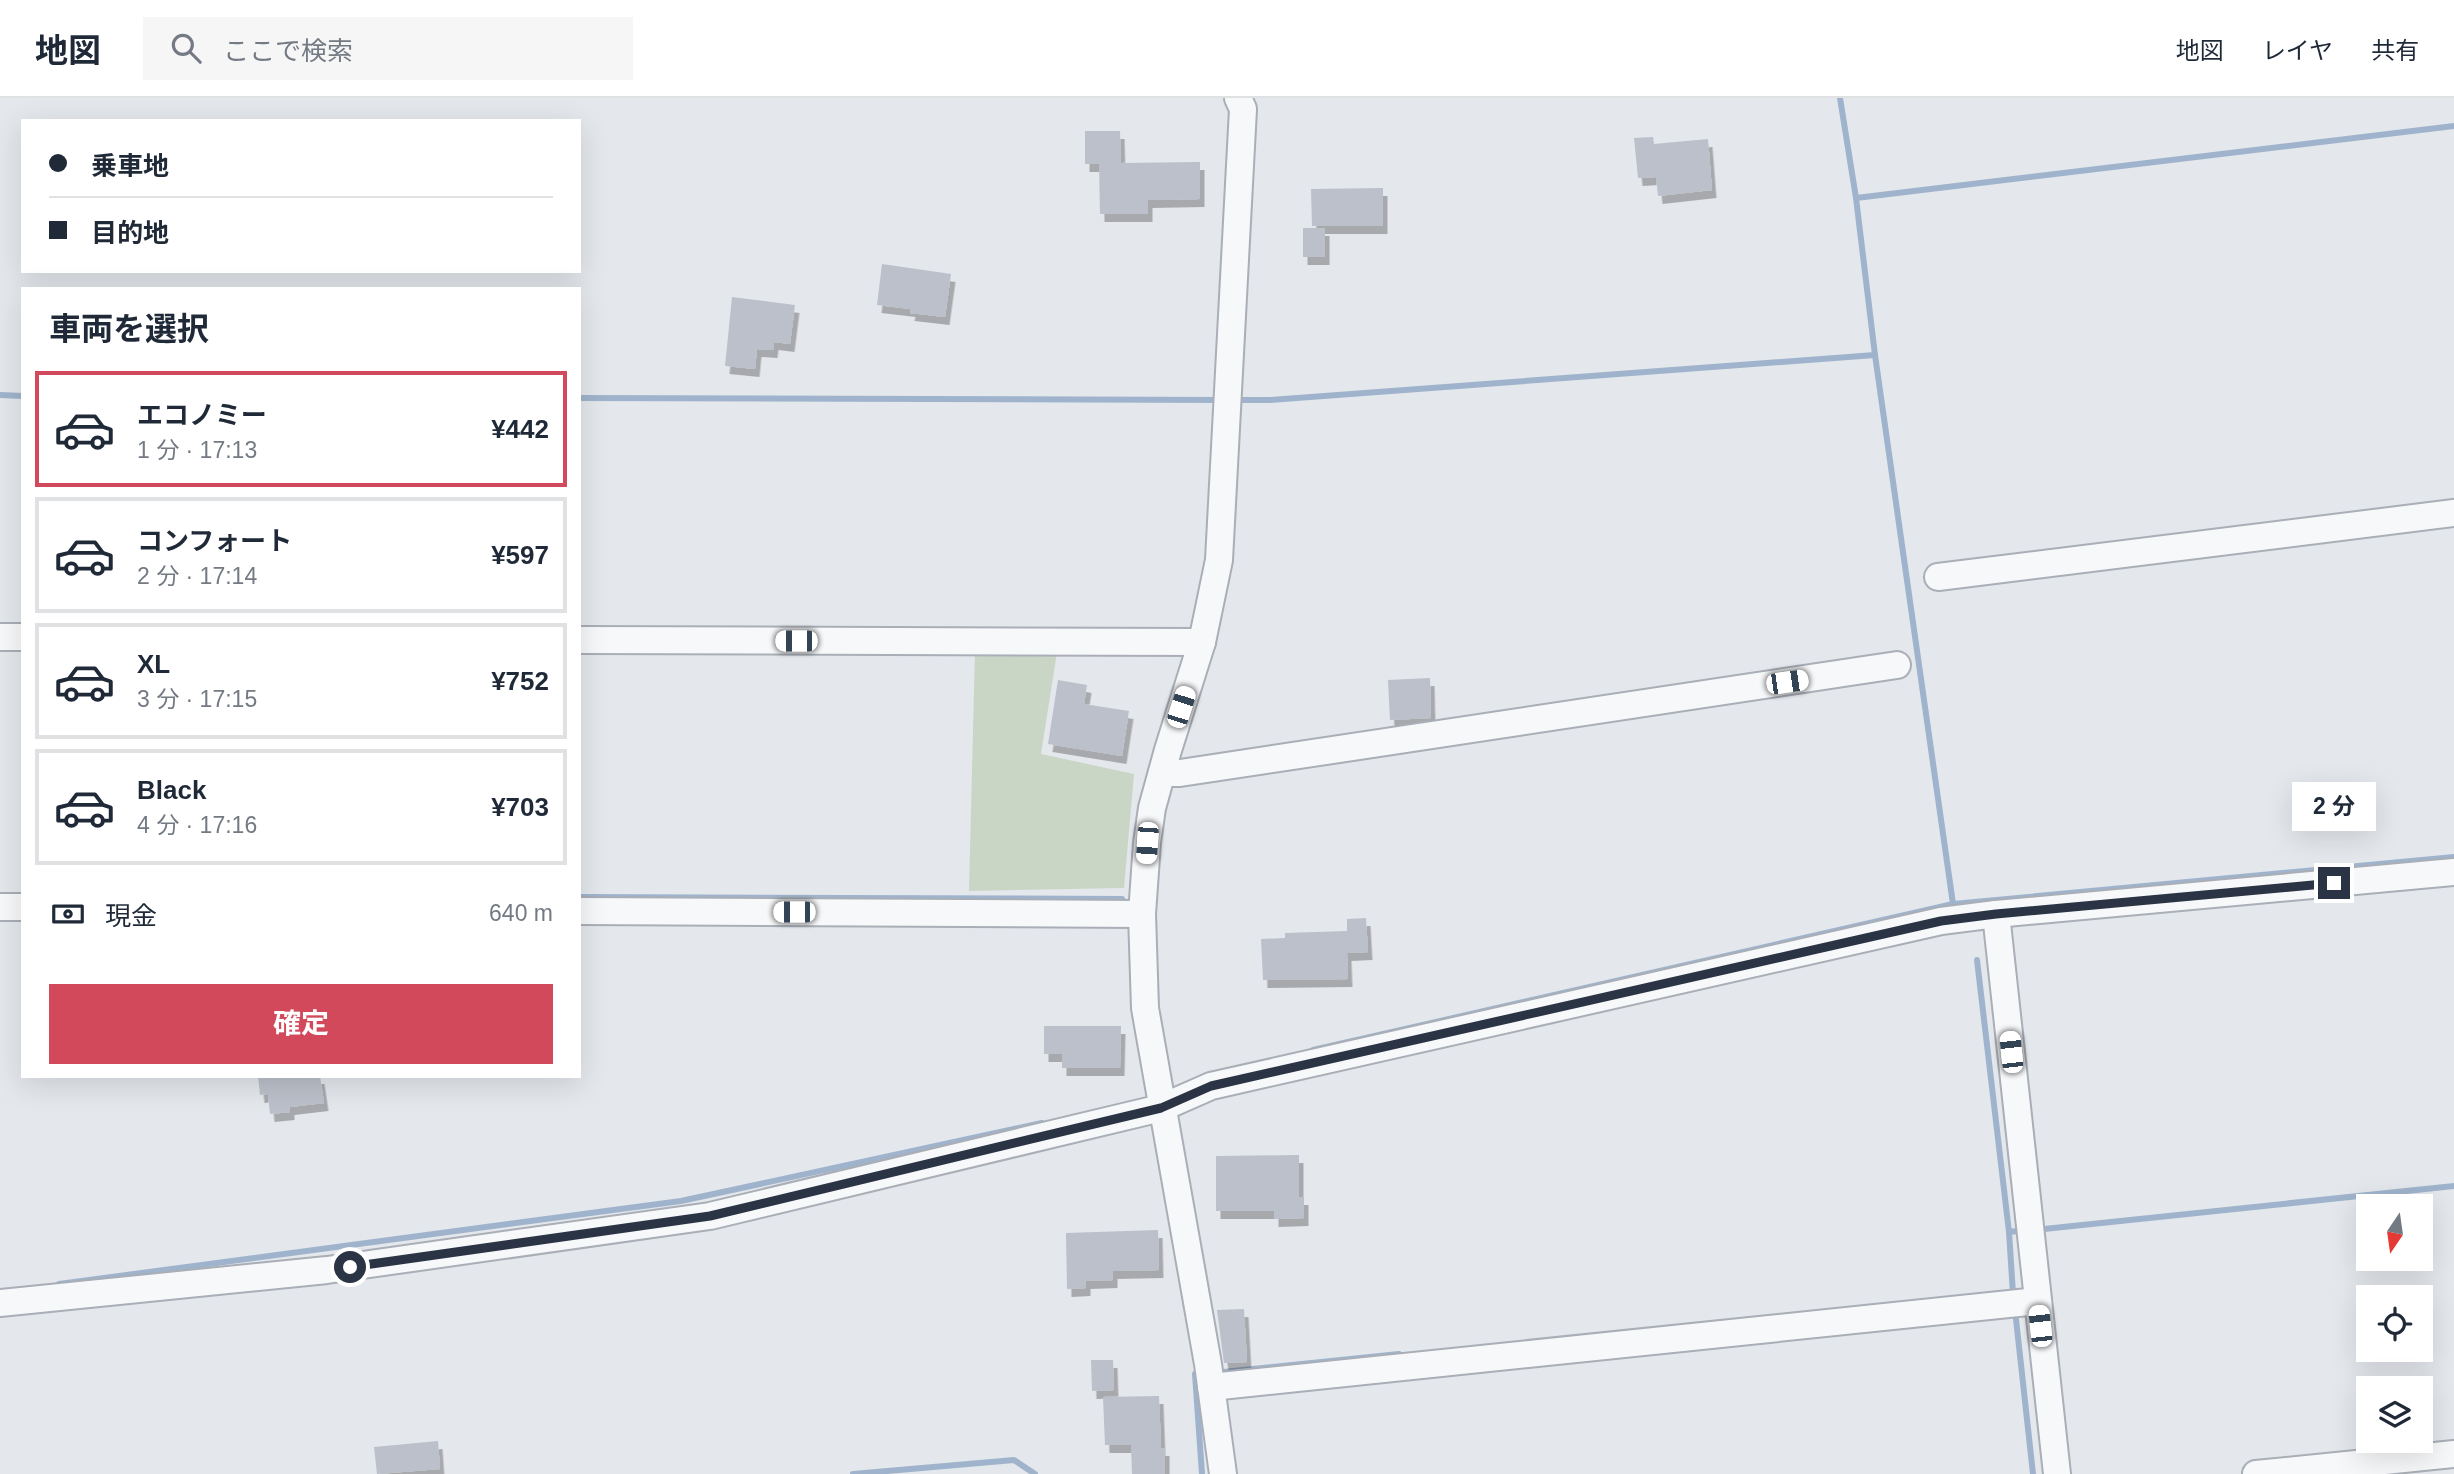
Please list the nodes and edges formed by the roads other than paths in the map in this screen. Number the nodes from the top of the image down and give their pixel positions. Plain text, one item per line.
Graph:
1 (1238, 98) edge
2 (2454, 513) edge
3 (1938, 577) dead end
4 (0, 637) edge
5 (21, 638) edge
6 (581, 640) edge
7 (1202, 642) junction
8 (1897, 665) dead end
9 (1162, 773) junction
10 (2454, 872) edge
11 (0, 907) edge
12 (21, 907) edge
13 (581, 911) edge
14 (1142, 914) junction
15 (1996, 914) junction
16 (1160, 1098) junction
17 (0, 1303) edge
18 (2022, 1303) junction
19 (1210, 1377) junction
20 (2454, 1454) edge
21 (1223, 1474) edge
22 (2057, 1474) edge
23 (2256, 1474) edge

1 - 7 street
2 - 3 street
4 - 5 street
6 - 7 street
7 - 9 street
8 - 9 street
9 - 14 street
10 - 15 street
11 - 12 street
13 - 14 street
14 - 16 street
15 - 16 street
15 - 18 street
16 - 17 street
16 - 19 street
18 - 19 street
18 - 22 street
19 - 21 street
20 - 23 street

